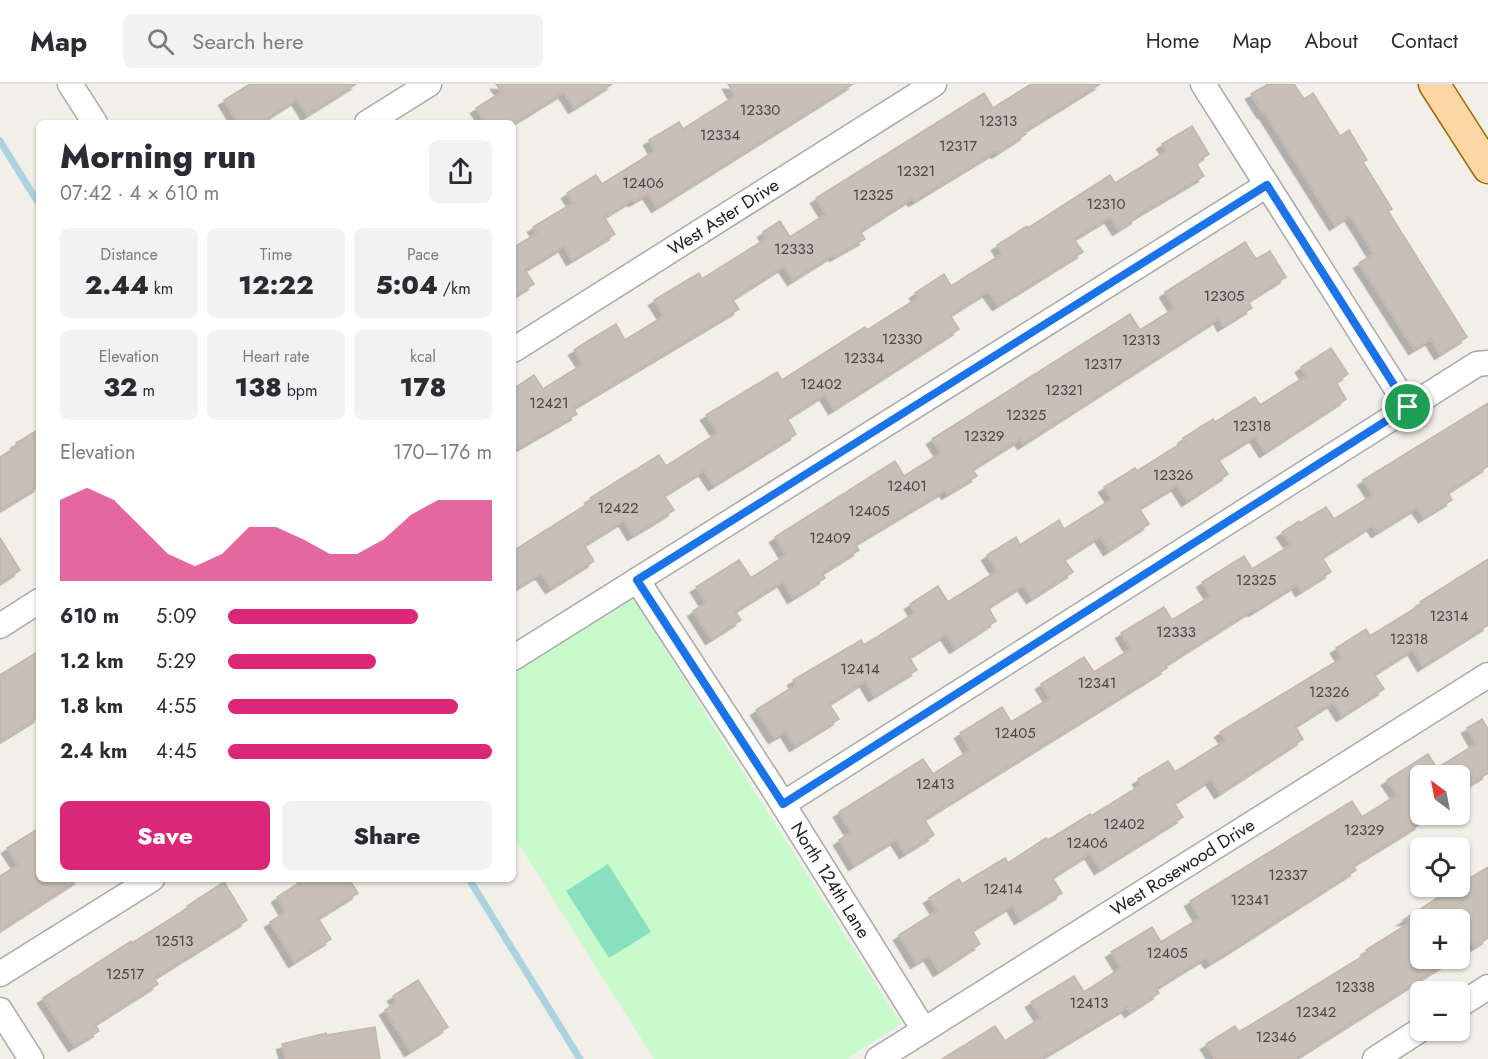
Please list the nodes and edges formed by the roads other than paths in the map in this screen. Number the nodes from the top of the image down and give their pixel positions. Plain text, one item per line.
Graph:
1 (70, 84) edge
2 (429, 84) edge
3 (934, 84) edge
4 (1203, 84) edge
5 (1434, 84) edge
6 (93, 120) edge
7 (372, 120) edge
8 (1488, 168) edge
9 (1267, 185) junction
10 (516, 348) edge
11 (1488, 363) edge
12 (1408, 407) junction
13 (637, 580) junction
14 (36, 603) edge
15 (0, 626) edge
16 (516, 656) edge
17 (1488, 675) edge
18 (783, 804) junction
19 (147, 882) edge
20 (0, 974) edge
21 (1488, 987) edge
22 (1470, 999) edge
23 (0, 1010) edge
24 (924, 1030) junction
25 (1410, 1036) edge
26 (31, 1059) edge
27 (878, 1059) edge
28 (1375, 1059) edge

1 - 6 street
2 - 7 street
3 - 10 street, West Aster Drive
4 - 9 street
5 - 8 main road
9 - 12 street
9 - 13 street
11 - 12 street
12 - 18 street
13 - 16 street
13 - 18 street, North 124th Lane
14 - 15 street
17 - 24 street, West Rosewood Drive
18 - 24 street, North 124th Lane
19 - 20 street
21 - 22 street
23 - 26 street
24 - 27 street, West Rosewood Drive
25 - 28 street

